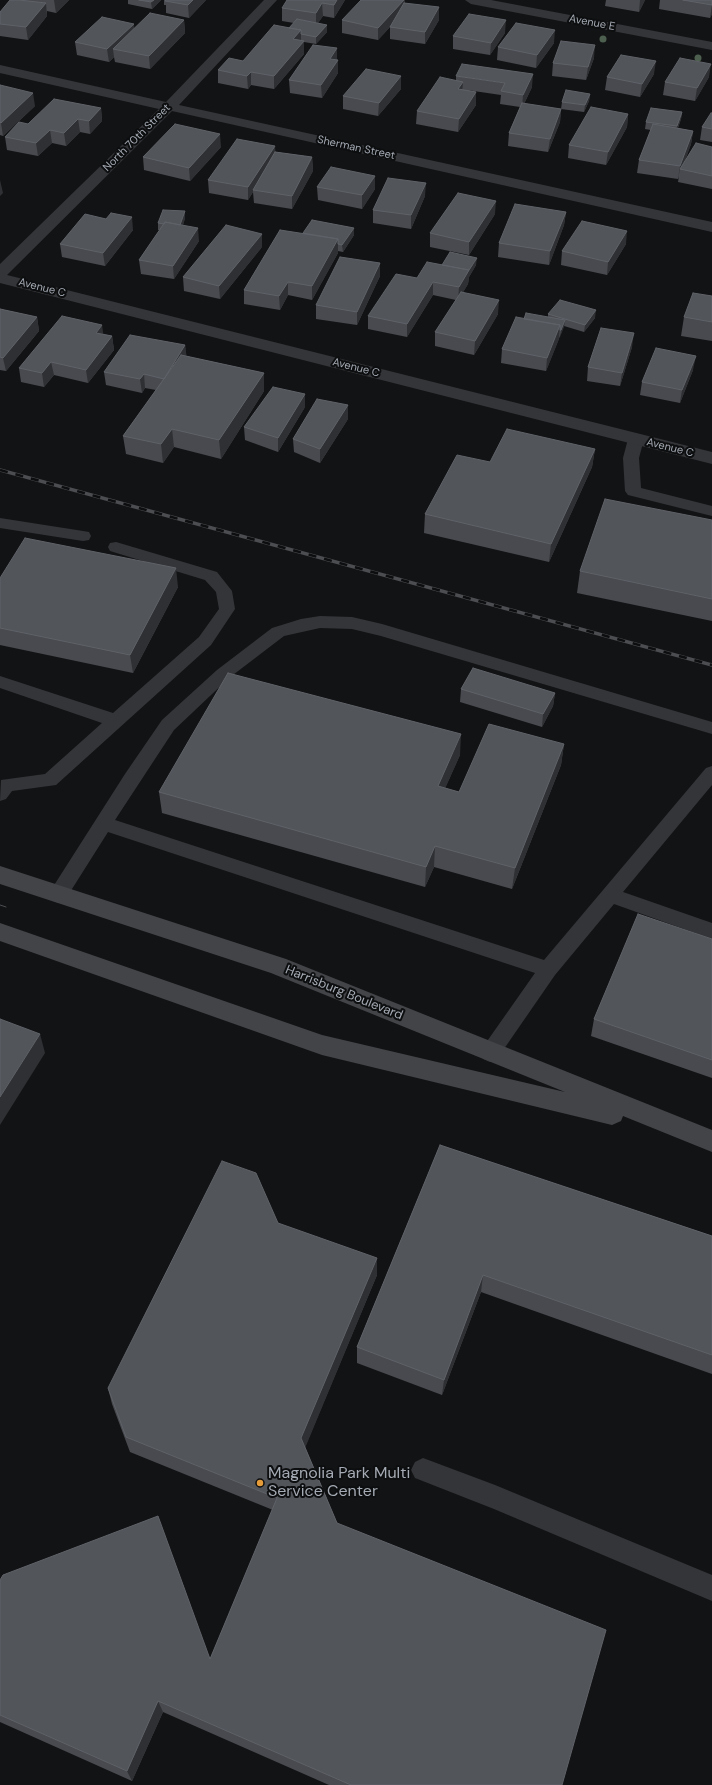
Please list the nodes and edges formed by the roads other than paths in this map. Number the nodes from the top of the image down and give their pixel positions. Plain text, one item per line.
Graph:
1 (271, 0) edge
2 (471, 0) edge
3 (712, 46) edge
4 (0, 69) edge
5 (170, 107) junction
6 (712, 227) edge
7 (0, 272) edge
8 (0, 278) edge
9 (636, 439) junction
10 (712, 458) edge
11 (712, 511) edge
12 (0, 523) edge
13 (83, 536) dead end
14 (116, 547) dead end
15 (0, 682) edge
16 (116, 721) junction
17 (712, 728) edge
18 (712, 772) edge
19 (2, 787) edge
20 (103, 823) junction
21 (0, 876) edge
22 (58, 894) junction
23 (610, 895) junction
24 (712, 931) edge
25 (0, 932) edge
26 (548, 969) junction
27 (490, 1053) junction
28 (681, 1130) junction
29 (712, 1141) edge
30 (423, 1470) dead end
31 (712, 1588) edge

1 - 5 street, North 70th Street
2 - 3 street, Avenue E
4 - 5 street, Sherman Street
5 - 6 street, Sherman Street
5 - 7 street, North 70th Street
8 - 9 street, Avenue C
9 - 10 street, Avenue C
9 - 11 lane
12 - 13 lane
14 - 16 lane
15 - 16 lane
16 - 19 lane
17 - 20 lane
18 - 23 lane
20 - 22 lane
20 - 26 lane
21 - 22 main road, Harrisburg Boulevard
22 - 27 main road, Harrisburg Boulevard
23 - 24 lane
23 - 26 lane
25 - 28 main road, Harrisburg Boulevard
26 - 27 lane
27 - 28 main road, Harrisburg Boulevard
28 - 29 main road, Harrisburg Boulevard
30 - 31 lane

